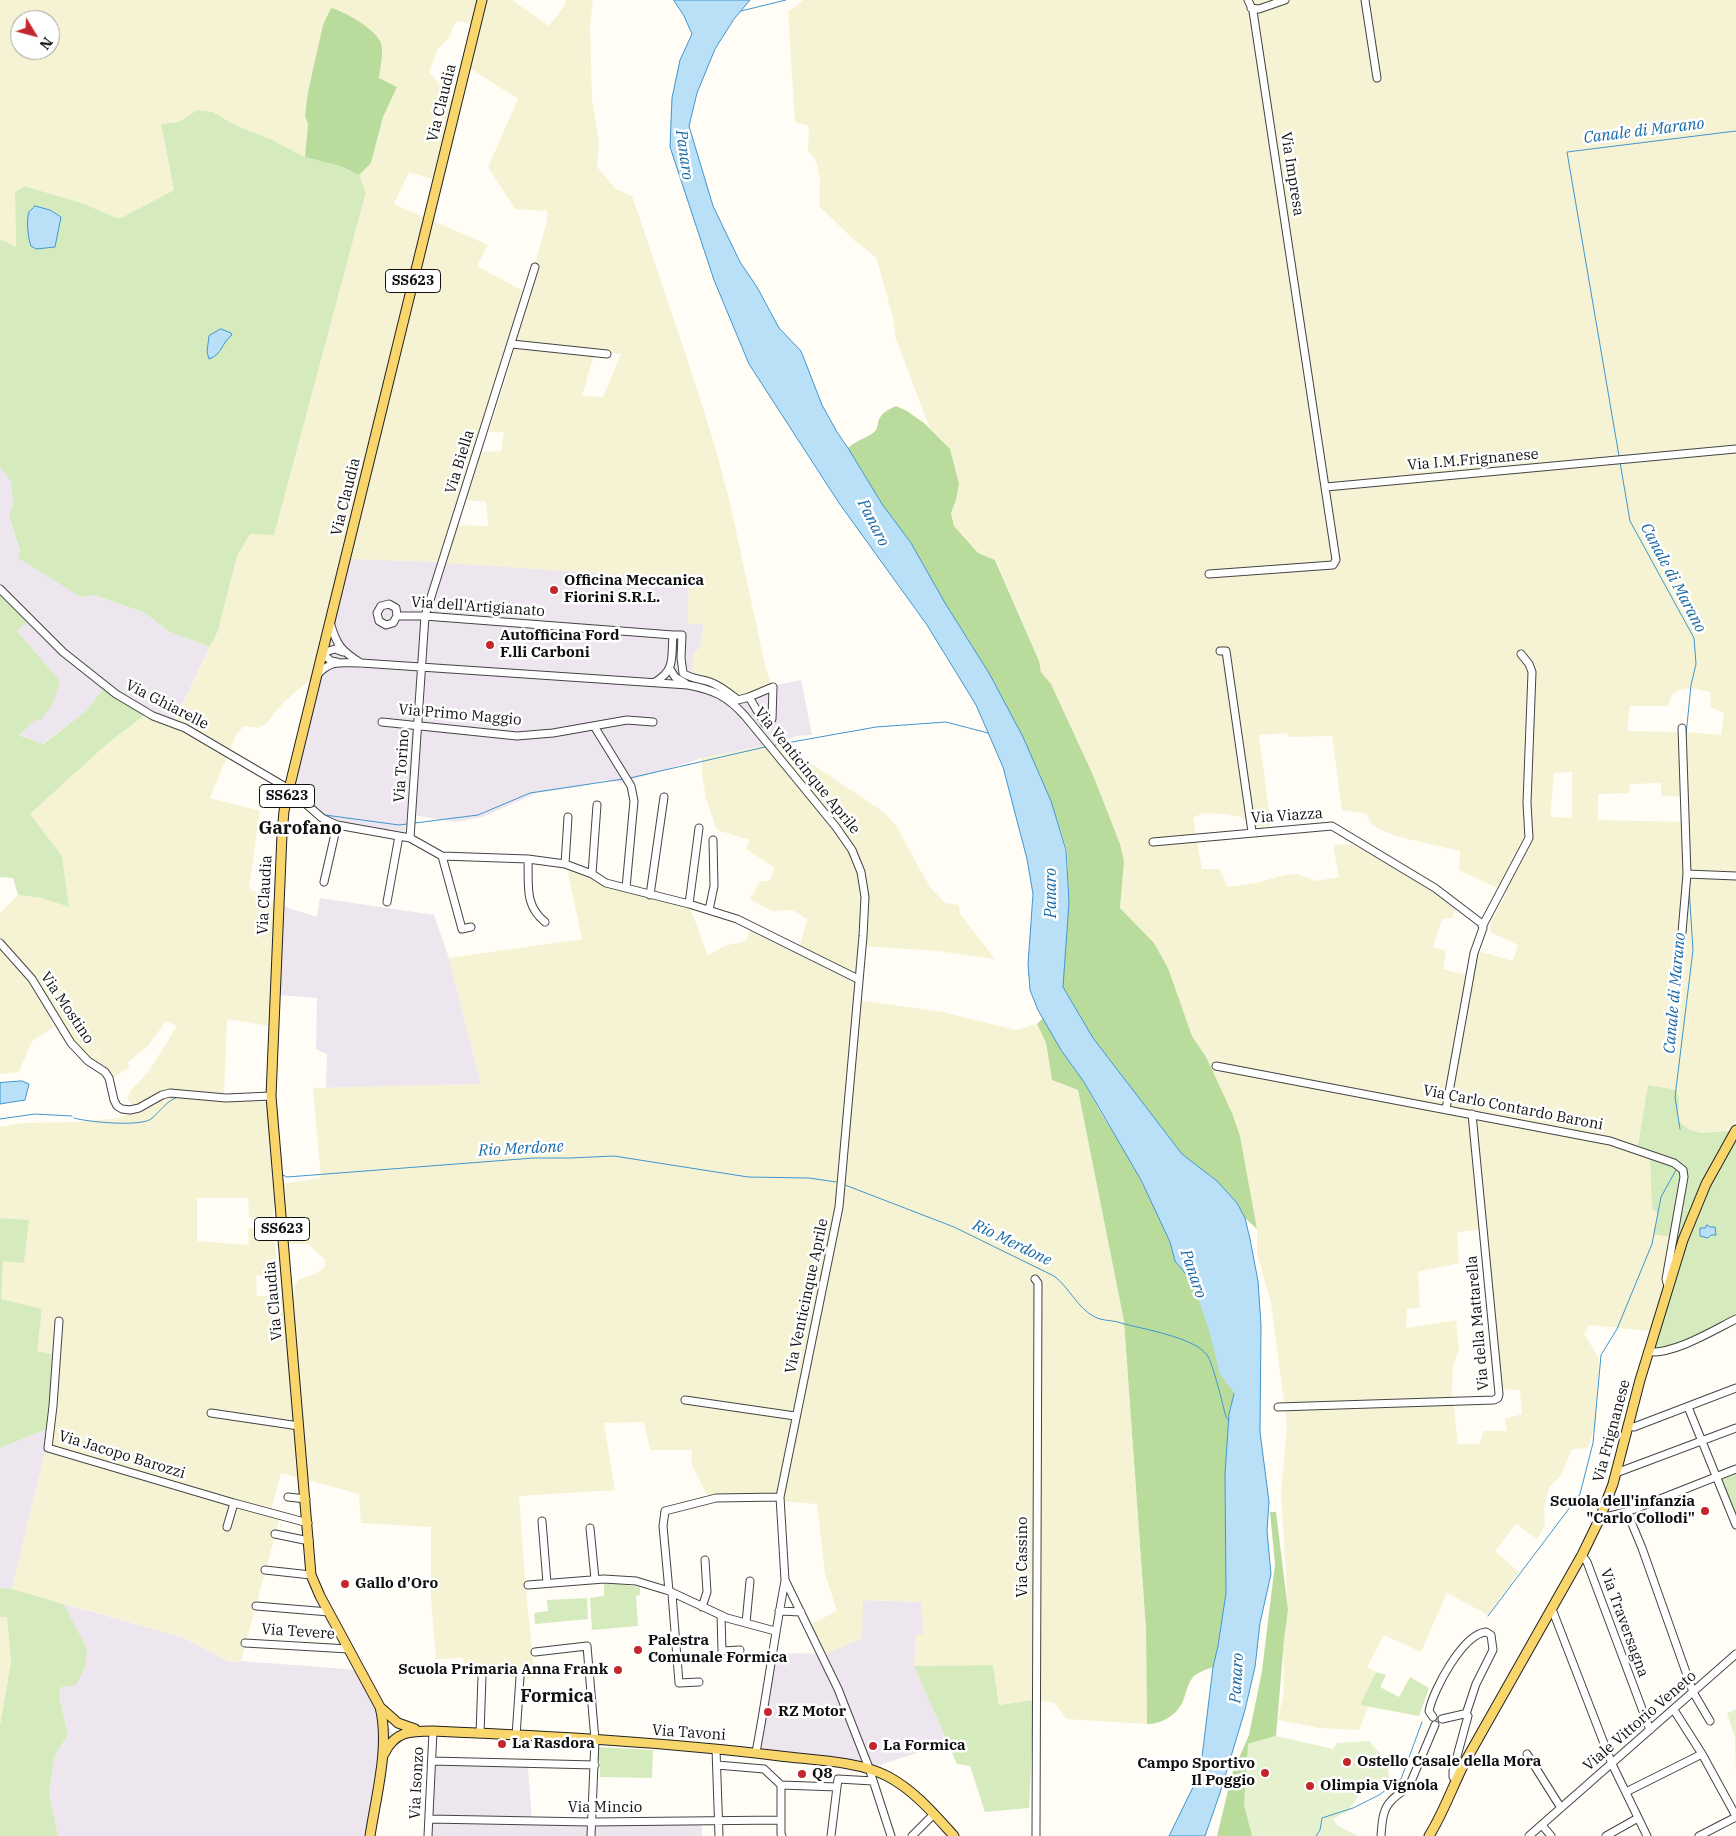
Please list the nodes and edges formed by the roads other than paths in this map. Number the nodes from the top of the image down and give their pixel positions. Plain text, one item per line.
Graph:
1 (482, 0) edge
2 (1248, 0) edge
3 (1285, 0) edge
4 (1365, 0) edge
5 (1251, 8) junction
6 (1377, 78) dead end
7 (535, 266) dead end
8 (512, 344) junction
9 (607, 354) dead end
10 (1736, 449) edge
11 (1326, 487) junction
12 (1209, 574) dead end
13 (0, 589) edge
14 (397, 616) dead end
15 (425, 616) junction
16 (330, 621) junction
17 (673, 634) junction
18 (1220, 651) dead end
19 (346, 652) junction
20 (322, 653) junction
21 (1521, 654) dead end
22 (340, 662) junction
23 (362, 663) junction
24 (423, 667) junction
25 (670, 669) junction
26 (317, 675) junction
27 (654, 682) junction
28 (688, 685) junction
29 (749, 697) junction
30 (382, 722) dead end
31 (654, 722) dead end
32 (418, 726) junction
33 (594, 726) junction
34 (1682, 728) dead end
35 (289, 790) junction
36 (664, 797) dead end
37 (596, 805) dead end
38 (568, 817) dead end
39 (337, 825) junction
40 (699, 828) dead end
41 (1252, 832) junction
42 (399, 836) junction
43 (410, 838) junction
44 (713, 840) dead end
45 (1153, 842) dead end
46 (442, 856) junction
47 (528, 860) junction
48 (565, 864) junction
49 (592, 874) junction
50 (1689, 874) junction
51 (1736, 876) edge
52 (324, 882) dead end
53 (626, 888) junction
54 (650, 895) junction
55 (387, 902) dead end
56 (689, 904) junction
57 (709, 910) junction
58 (545, 922) dead end
59 (1483, 925) junction
60 (471, 927) dead end
61 (0, 943) edge
62 (1681, 944) dead end
63 (858, 980) junction
64 (1216, 1066) dead end
65 (271, 1096) junction
66 (1446, 1109) junction
67 (1472, 1114) junction
68 (1736, 1130) edge
69 (1035, 1278) dead end
70 (1669, 1288) junction
71 (1736, 1319) edge
72 (59, 1321) dead end
73 (1648, 1352) junction
74 (1736, 1388) edge
75 (685, 1400) dead end
76 (1278, 1407) dead end
77 (1688, 1407) junction
78 (212, 1412) dead end
79 (796, 1416) junction
80 (299, 1426) junction
81 (1628, 1426) junction
82 (1736, 1428) edge
83 (1702, 1441) junction
84 (1736, 1468) edge
85 (1616, 1473) junction
86 (1716, 1476) junction
87 (288, 1497) dead end
88 (780, 1497) junction
89 (306, 1499) junction
90 (234, 1503) junction
91 (1627, 1512) junction
92 (1600, 1518) junction
93 (542, 1521) dead end
94 (308, 1523) junction
95 (1736, 1525) edge
96 (228, 1527) dead end
97 (590, 1528) dead end
98 (275, 1534) dead end
99 (309, 1541) junction
100 (1582, 1555) junction
101 (705, 1560) dead end
102 (265, 1570) dead end
103 (312, 1575) junction
104 (595, 1579) junction
105 (785, 1580) junction
106 (750, 1581) dead end
107 (547, 1583) junction
108 (528, 1585) dead end
109 (670, 1593) junction
110 (256, 1606) dead end
111 (702, 1607) junction
112 (1552, 1609) junction
113 (779, 1611) junction
114 (329, 1612) junction
115 (801, 1612) junction
116 (721, 1615) junction
117 (746, 1623) junction
118 (775, 1631) junction
119 (245, 1642) dead end
120 (349, 1649) junction
121 (740, 1650) dead end
122 (535, 1652) dead end
123 (1736, 1654) edge
124 (482, 1676) dead end
125 (520, 1676) dead end
126 (700, 1682) dead end
127 (1693, 1692) junction
128 (1674, 1710) junction
129 (1466, 1714) junction
130 (386, 1719) junction
131 (1434, 1721) junction
132 (1710, 1721) dead end
133 (1650, 1730) junction
134 (422, 1731) junction
135 (433, 1731) junction
136 (480, 1734) junction
137 (516, 1736) junction
138 (396, 1737) junction
139 (595, 1740) junction
140 (716, 1749) junction
141 (759, 1753) junction
142 (1527, 1754) dead end
143 (1702, 1754) junction
144 (432, 1761) junction
145 (381, 1762) junction
146 (1612, 1764) junction
147 (595, 1765) junction
148 (717, 1765) junction
149 (869, 1768) junction
150 (764, 1769) junction
151 (873, 1780) junction
152 (1456, 1780) junction
153 (781, 1785) junction
154 (837, 1787) junction
155 (1626, 1792) junction
156 (1561, 1808) junction
157 (934, 1814) junction
158 (1736, 1817) edge
159 (1638, 1818) junction
160 (429, 1819) junction
161 (719, 1820) junction
162 (781, 1820) junction
163 (592, 1822) junction
164 (1542, 1825) junction
165 (370, 1836) edge
166 (428, 1836) edge
167 (591, 1836) edge
168 (719, 1836) edge
169 (782, 1836) edge
170 (831, 1836) edge
171 (891, 1836) edge
172 (912, 1836) edge
173 (954, 1836) edge
174 (1036, 1836) edge
175 (1381, 1836) edge
176 (1429, 1836) edge
177 (1529, 1836) edge
178 (1551, 1836) edge
179 (1606, 1836) edge
180 (1647, 1836) edge
181 (1699, 1836) edge

1 - 16 main road, Via Claudia / SS623
2 - 5 street, Via Impresa
3 - 5 street
4 - 6 street
5 - 11 street, Via Impresa
7 - 8 street, Via Biella
8 - 9 street
8 - 15 street, Via Biella
10 - 11 street, Via I.M.Frignanese
11 - 12 street
13 - 35 street, Via Ghiarelle
14 - 15 street, Via dell'Artigianato
15 - 17 street, Via dell'Artigianato
15 - 24 street, Via Biella
16 - 19 street
16 - 20 main road, Via Claudia / SS623
17 - 25 street
17 - 29 street
18 - 41 street
19 - 20 street
19 - 23 street
20 - 22 street
20 - 26 main road, Via Claudia / SS623
21 - 59 street
22 - 23 street, Via Venticinque Aprile
22 - 26 street
23 - 24 street, Via Venticinque Aprile
24 - 27 street, Via Venticinque Aprile
24 - 32 street, Via Torino
25 - 27 street
25 - 28 street
26 - 35 main road, Via Claudia / SS623
27 - 28 street, Via Venticinque Aprile
28 - 63 street, Via Venticinque Aprile
29 - 29 street
30 - 32 street, Via Primo Maggio
31 - 33 street, Via Primo Maggio
32 - 33 street, Via Primo Maggio
32 - 43 street, Via Torino
33 - 53 street
34 - 50 street
35 - 39 street
35 - 65 main road, Via Claudia / SS623
36 - 54 street
37 - 49 street
38 - 48 street
39 - 42 street
39 - 52 street
40 - 56 street
41 - 45 street, Via Viazza
41 - 59 street, Via Viazza
42 - 43 street
42 - 55 street
43 - 46 street
44 - 57 street
46 - 47 street
46 - 60 street
47 - 48 street
47 - 58 street
48 - 49 street
49 - 53 street
50 - 51 street
50 - 62 street
53 - 54 street
54 - 56 street
56 - 57 street
57 - 63 street
59 - 66 street
61 - 65 street, Via Mostino
63 - 79 street, Via Venticinque Aprile
64 - 66 street, Via Carlo Contardo Baroni
65 - 80 main road, Via Claudia / SS623
66 - 67 street, Via Carlo Contardo Baroni
67 - 70 street, Via Carlo Contardo Baroni
67 - 76 street, Via della Mattarella
68 - 70 main road, Via Frignanese
69 - 174 street, Via Cassino
70 - 73 main road, Via Frignanese
71 - 73 street
72 - 90 street, Via Jacopo Barozzi
73 - 81 main road, Via Frignanese
74 - 77 street
75 - 79 street
77 - 81 street
77 - 83 street
78 - 80 street
79 - 88 street, Via Venticinque Aprile
80 - 89 main road, Via Claudia / SS623
81 - 85 main road, Via Frignanese
82 - 83 street
83 - 85 street
83 - 86 street
84 - 86 street
85 - 92 main road, Via Frignanese
86 - 91 street
86 - 95 street
87 - 89 street
88 - 105 street, Via Venticinque Aprile
88 - 109 street
89 - 94 main road, Via Claudia / SS623
90 - 94 street, Via Jacopo Barozzi
90 - 96 street
91 - 92 street
91 - 127 street
92 - 100 main road, Via Frignanese
93 - 107 street
94 - 99 main road, Via Claudia / SS623
97 - 104 street
98 - 99 street
99 - 103 main road, Via Claudia / SS623
100 - 112 main road, Via Frignanese
100 - 133 street, Via Traversagna
101 - 111 street
102 - 103 street
103 - 114 main road, Via Claudia / SS623
104 - 107 street
104 - 109 street
105 - 113 street
105 - 115 street, Via Venticinque Aprile
106 - 117 street
107 - 108 street
109 - 111 street
109 - 126 street
110 - 114 street
111 - 116 street
112 - 146 street
112 - 152 main road, Via Frignanese
113 - 115 street
113 - 118 street
114 - 120 main road, Via Claudia / SS623
115 - 149 street, Via Venticinque Aprile
116 - 117 street
116 - 121 street
117 - 118 street
118 - 141 street
119 - 120 street, Via Tevere
120 - 130 main road, Via Claudia / SS623
122 - 139 street
123 - 127 street, Viale Vittorio Veneto
124 - 136 street
125 - 137 street
127 - 128 street, Viale Vittorio Veneto
127 - 132 street
128 - 133 street, Viale Vittorio Veneto
128 - 143 street
129 - 131 street
129 - 131 street
129 - 152 street
130 - 134 main road
130 - 138 main road, Via Claudia / SS623
130 - 145 main road, Via Claudia / SS623
131 - 175 street
133 - 146 street, Viale Vittorio Veneto
134 - 135 main road, Via Tavoni
134 - 138 main road, Via Tavoni
135 - 136 main road, Via Tavoni
135 - 144 street, Via Isonzo
136 - 137 main road, Via Tavoni
137 - 139 main road, Via Tavoni
138 - 145 main road, Via Claudia
139 - 140 main road, Via Tavoni
139 - 147 street
140 - 141 main road, Via Tavoni
140 - 148 street
141 - 149 main road, Via Tavoni
141 - 150 street
142 - 156 street
143 - 155 street
143 - 158 street
144 - 147 street
144 - 160 street, Via Isonzo
145 - 165 main road, Via Claudia
146 - 155 street
146 - 156 street, Viale Vittorio Veneto
147 - 163 street
148 - 150 street
148 - 161 street
149 - 151 street, Via Venticinque Aprile
149 - 157 main road, Via Tavoni
150 - 153 street
151 - 154 street
151 - 171 street, Via Venticinque Aprile
152 - 176 main road, Via Frignanese
153 - 154 street
153 - 162 street
154 - 170 street
155 - 159 street
156 - 164 street, Viale Vittorio Veneto
157 - 172 street
157 - 173 main road, Via Tavoni
158 - 181 street
159 - 179 street
159 - 180 street
160 - 163 street, Via Mincio
160 - 166 street, Via Isonzo
161 - 162 street, Via Mincio
161 - 163 street, Via Mincio
161 - 168 street
162 - 169 street
163 - 167 street
164 - 177 street, Viale Vittorio Veneto
164 - 178 street

